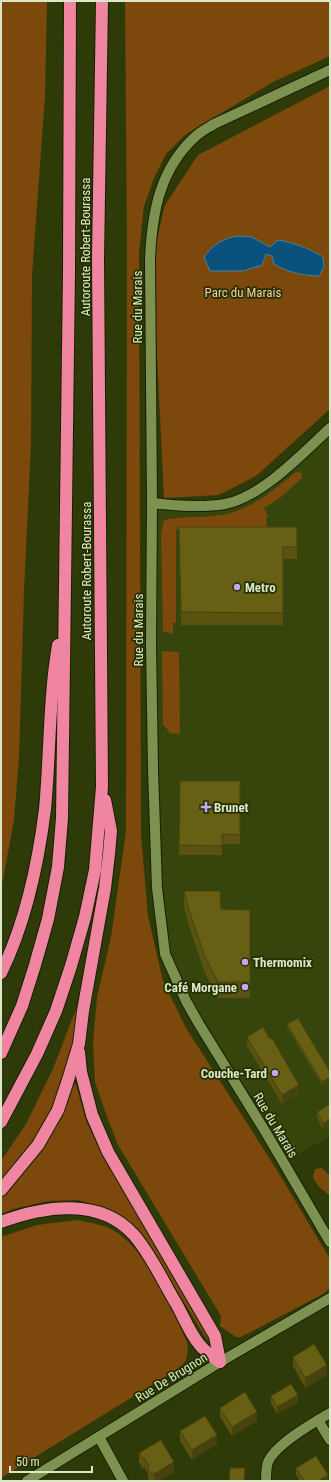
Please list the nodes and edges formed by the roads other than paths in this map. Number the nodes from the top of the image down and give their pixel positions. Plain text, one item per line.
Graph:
1 (70, 1) edge
2 (102, 1) edge
3 (330, 70) edge
4 (330, 428) edge
5 (152, 503) junction
6 (65, 592) junction
7 (102, 788) junction
8 (1, 973) edge
9 (78, 1044) junction
10 (1, 1053) edge
11 (1, 1122) edge
12 (1, 1190) edge
13 (1, 1222) edge
14 (330, 1242) edge
15 (330, 1298) edge
16 (220, 1362) junction
17 (330, 1413) edge
18 (318, 1420) junction
19 (99, 1437) junction
20 (330, 1440) edge
21 (27, 1481) edge
22 (123, 1481) edge
23 (266, 1481) edge

1 - 6 highway, Autoroute Robert-Bourassa
2 - 7 highway, Autoroute Robert-Bourassa
3 - 5 street, Rue du Marais
4 - 5 street
5 - 14 street, Rue du Marais
6 - 8 highway
6 - 10 highway, Autoroute Robert-Bourassa
7 - 9 highway
7 - 11 highway, Autoroute Robert-Bourassa
9 - 12 highway
9 - 16 highway
13 - 16 highway
15 - 16 street, Rue De Brugnon
16 - 19 street, Rue De Brugnon
17 - 18 street
18 - 20 street
18 - 23 street
19 - 21 street, Rue De Brugnon
19 - 22 street

